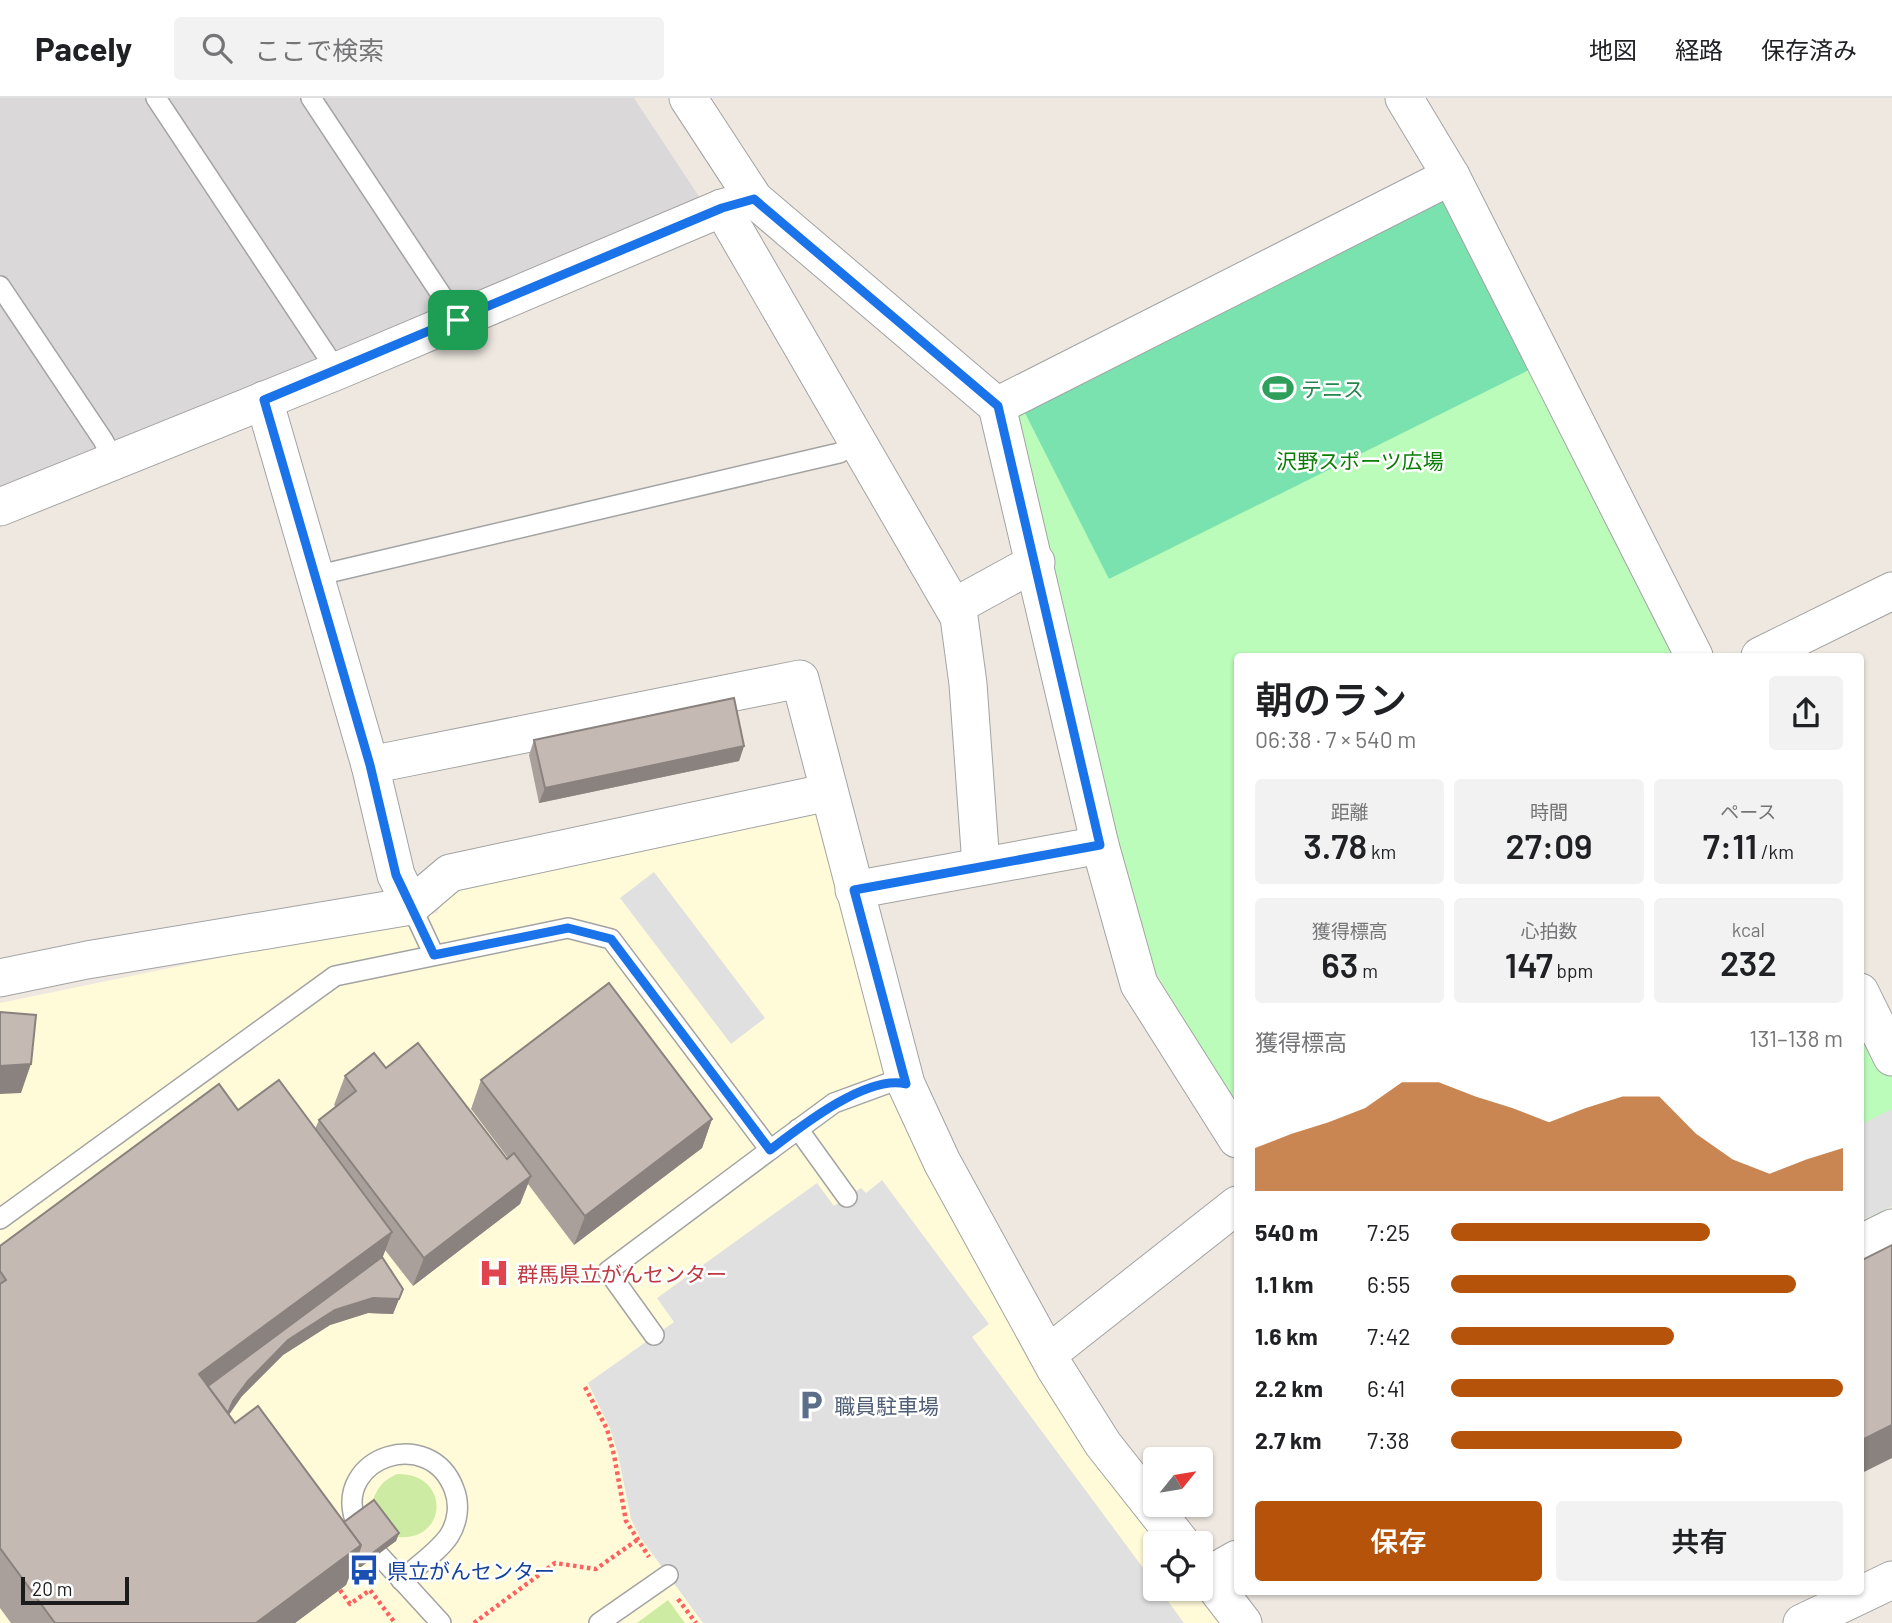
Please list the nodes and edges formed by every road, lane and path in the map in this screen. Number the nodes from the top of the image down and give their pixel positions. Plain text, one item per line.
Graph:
1 (156, 98) edge
2 (312, 98) edge
3 (688, 98) edge
4 (1404, 98) edge
5 (1451, 176) junction
6 (738, 203) junction
7 (0, 286) edge
8 (458, 320) junction
9 (337, 370) junction
10 (264, 400) junction
11 (998, 406) junction
12 (859, 443) junction
13 (114, 461) junction
14 (0, 507) edge
15 (1036, 562) junction
16 (315, 576) junction
17 (1892, 591) edge
18 (954, 607) junction
19 (1692, 653) edge
20 (1766, 653) edge
21 (370, 765) junction
22 (829, 792) junction
23 (1100, 845) junction
24 (981, 865) junction
25 (854, 890) junction
26 (411, 906) junction
27 (434, 955) junction
28 (0, 978) edge
29 (1864, 1000) edge
30 (1892, 1057) edge
31 (906, 1084) junction
32 (798, 1129) junction
33 (1234, 1134) edge
34 (770, 1150) junction
35 (847, 1197) dead end
36 (1234, 1207) edge
37 (0, 1219) edge
38 (1892, 1228) edge
39 (1864, 1242) edge
40 (654, 1335) dead end
41 (1048, 1354) junction
42 (585, 1387) dead end
43 (355, 1520) edge
44 (1172, 1531) edge
45 (637, 1539) junction
46 (378, 1554) edge
47 (1213, 1572) edge
48 (666, 1577) junction
49 (401, 1580) junction
50 (1892, 1580) edge
51 (340, 1590) edge
52 (1864, 1593) edge
53 (1861, 1595) edge
54 (395, 1623) edge
55 (441, 1623) edge
56 (474, 1623) edge
57 (599, 1623) edge
58 (696, 1623) edge
59 (1243, 1623) edge
60 (1802, 1623) edge

1 - 9 lane
2 - 8 lane
3 - 6 street
4 - 5 street
5 - 11 street
5 - 19 street
6 - 8 street
6 - 11 street
6 - 12 street
7 - 13 lane
8 - 9 street
9 - 10 street
10 - 13 street
10 - 16 street
11 - 15 street
12 - 16 lane
12 - 18 street
13 - 14 street
15 - 18 street
15 - 23 street
16 - 21 street
17 - 20 street
18 - 24 street
21 - 22 street
21 - 26 street
22 - 25 street
22 - 26 street
23 - 24 street
23 - 33 street
24 - 25 street
25 - 31 street
26 - 27 lane
26 - 28 street
27 - 34 lane
27 - 37 lane
29 - 30 street
31 - 32 lane
31 - 41 street
32 - 34 lane
32 - 35 lane
34 - 40 lane
36 - 41 street
38 - 39 street
41 - 44 street
42 - 45 path
43 - 49 lane
45 - 48 path
45 - 56 path
46 - 49 lane
47 - 59 street
48 - 57 lane
48 - 58 path
49 - 55 lane
50 - 52 street
51 - 54 path
53 - 60 street

